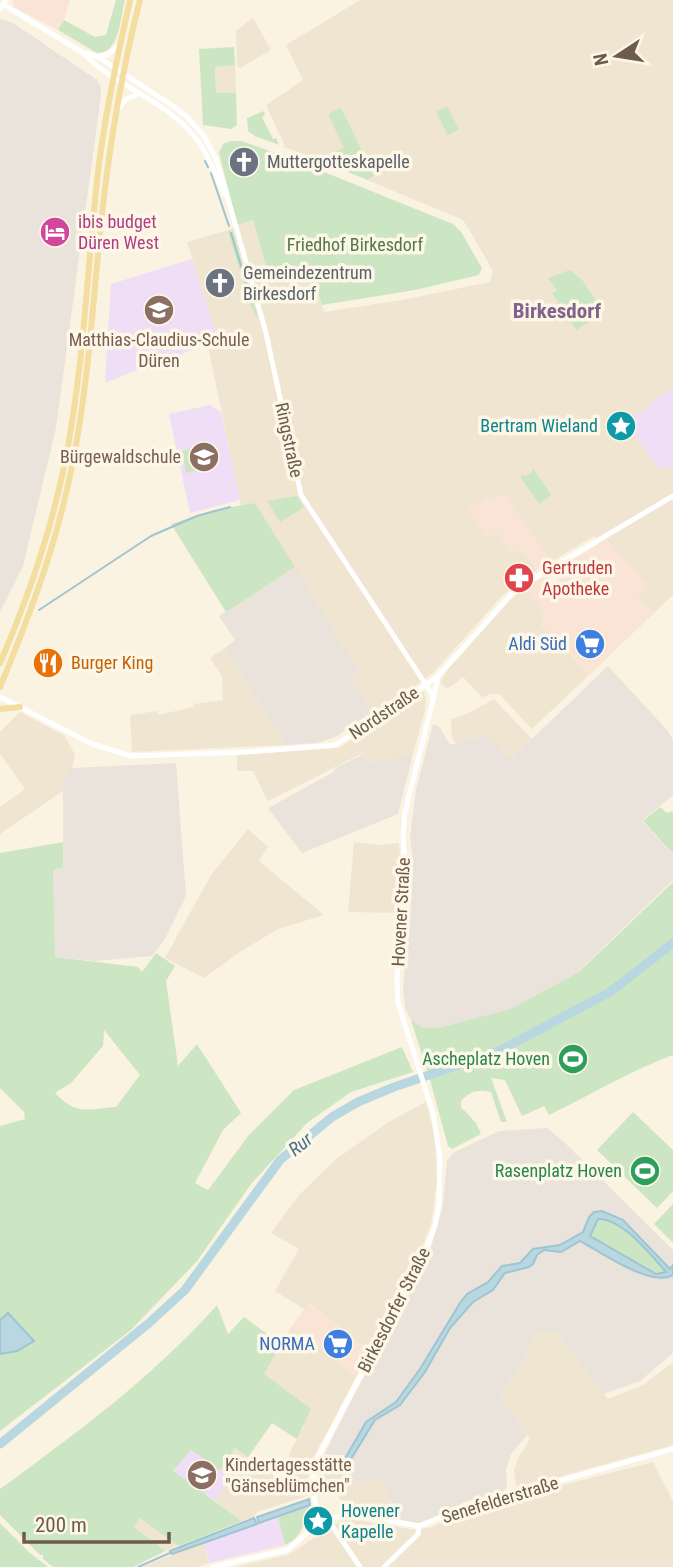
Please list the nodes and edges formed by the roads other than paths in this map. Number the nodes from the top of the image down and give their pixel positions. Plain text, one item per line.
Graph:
1 (130, 0) edge
2 (140, 0) edge
3 (3, 5) edge
4 (121, 43) junction
5 (82, 52) junction
6 (98, 57) junction
7 (115, 69) junction
8 (123, 74) junction
9 (113, 79) junction
10 (122, 84) junction
11 (138, 93) junction
12 (117, 111) junction
13 (229, 207) junction
14 (673, 496) edge
15 (0, 663) edge
16 (438, 676) junction
17 (426, 684) junction
18 (0, 687) edge
19 (0, 697) edge
20 (433, 700) junction
21 (20, 707) junction
22 (0, 709) edge
23 (428, 1099) joint
24 (673, 1449) edge
25 (317, 1513) junction
26 (326, 1522) junction
27 (419, 1526) junction
28 (313, 1528) junction
29 (213, 1567) edge
30 (360, 1567) edge
31 (384, 1567) edge

1 - 4 main road
2 - 8 main road
3 - 5 main road
4 - 6 main road
4 - 7 main road
5 - 6 main road, Ringstraße
5 - 9 main road, Ringstraße
6 - 7 main road, Ringstraße
7 - 8 main road, Ringstraße
7 - 9 main road
8 - 10 main road
8 - 13 main road, Ringstraße
9 - 10 main road, Ringstraße
9 - 15 main road
10 - 11 main road, Ringstraße
10 - 12 main road
11 - 12 main road
11 - 13 main road, Ringstraße
12 - 18 main road
13 - 17 main road, Ringstraße
14 - 16 main road, Nordstraße
16 - 17 main road, Nordstraße
16 - 20 main road, Hovener Straße
17 - 20 main road
17 - 21 main road, Nordstraße
19 - 21 main road, Nordstraße
20 - 23 main road, Hovener Straße
21 - 22 main road
23 - 25 main road, Birkesdorfer Straße
24 - 27 main road, Senefelderstraße
25 - 26 main road
25 - 28 main road
26 - 27 main road, Senefelderstraße
26 - 28 main road
26 - 30 main road
27 - 31 main road
28 - 29 main road

